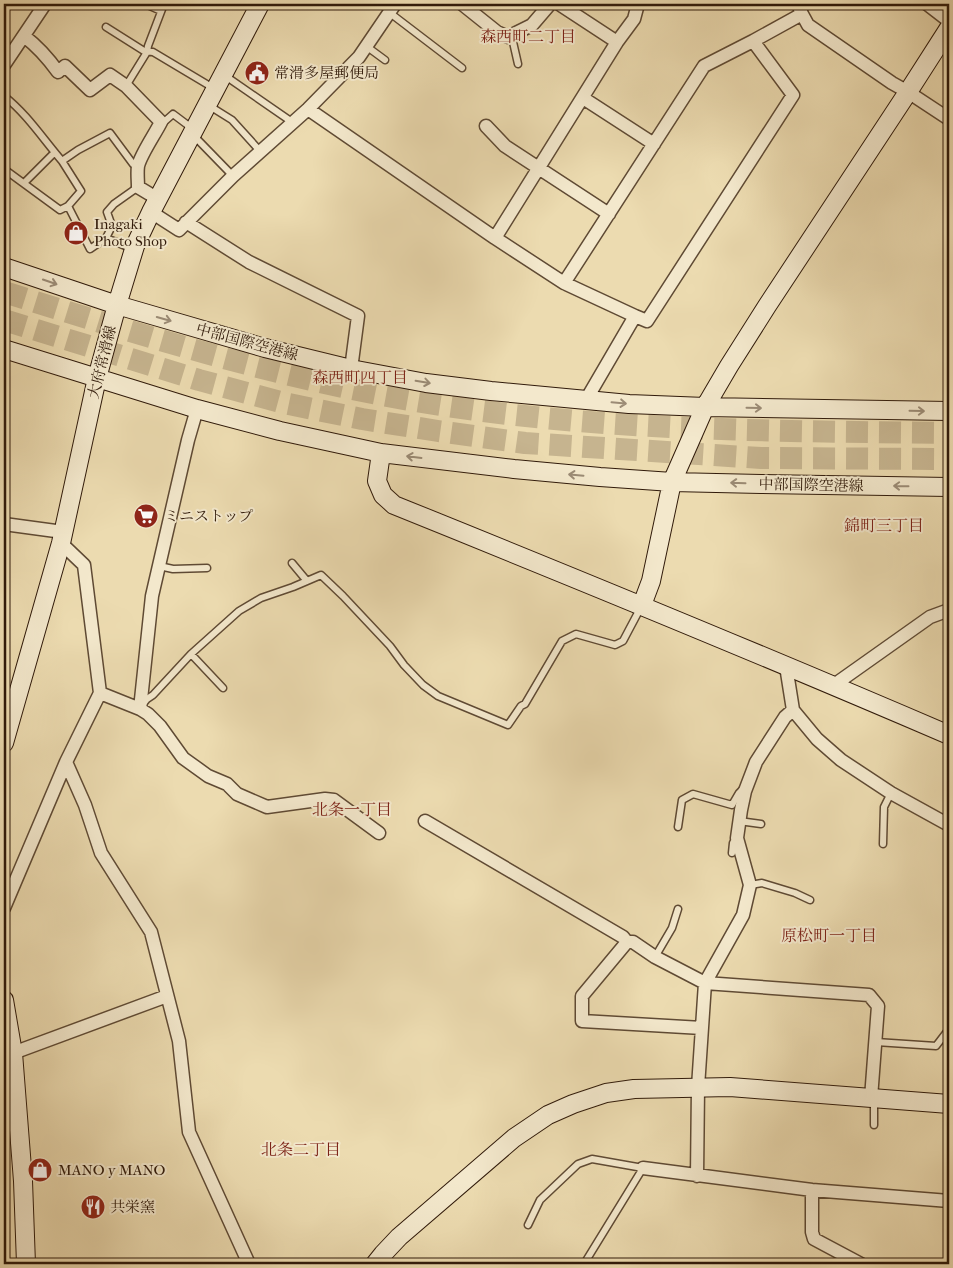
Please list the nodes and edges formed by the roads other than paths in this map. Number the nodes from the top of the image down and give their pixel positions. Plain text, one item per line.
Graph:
1 (45, 4) edge
2 (145, 4) edge
3 (164, 4) edge
4 (260, 4) edge
5 (462, 4) edge
6 (550, 4) edge
7 (559, 4) edge
8 (638, 4) edge
9 (927, 4) edge
10 (393, 8) edge
11 (800, 9) edge
12 (162, 12) junction
13 (949, 21) edge
14 (106, 27) dead end
15 (949, 28) edge
16 (24, 36) junction
17 (508, 37) junction
18 (754, 41) junction
19 (617, 42) junction
20 (366, 46) junction
21 (147, 52) junction
22 (385, 60) dead end
23 (518, 64) dead end
24 (4, 65) edge
25 (462, 68) dead end
26 (126, 86) junction
27 (215, 90) junction
28 (908, 92) junction
29 (4, 96) edge
30 (583, 98) junction
31 (308, 109) junction
32 (949, 119) edge
33 (161, 122) junction
34 (292, 122) junction
35 (486, 126) dead end
36 (192, 132) junction
37 (654, 144) junction
38 (260, 151) junction
39 (54, 153) junction
40 (62, 161) junction
41 (138, 166) junction
42 (538, 168) junction
43 (4, 169) edge
44 (232, 176) junction
45 (24, 183) junction
46 (138, 187) junction
47 (68, 206) junction
48 (154, 206) junction
49 (609, 214) junction
50 (186, 222) junction
51 (106, 238) junction
52 (494, 238) junction
53 (134, 249) junction
54 (4, 267) edge
55 (564, 283) junction
56 (117, 305) junction
57 (634, 316) junction
58 (4, 349) edge
59 (351, 369) junction
60 (97, 378) junction
61 (586, 400) junction
62 (705, 407) junction
63 (197, 409) junction
64 (949, 411) edge
65 (380, 453) junction
66 (672, 482) junction
67 (949, 486) edge
68 (4, 524) edge
69 (62, 538) junction
70 (292, 563) dead end
71 (159, 566) junction
72 (207, 568) dead end
73 (307, 581) junction
74 (642, 605) junction
75 (949, 610) edge
76 (191, 654) junction
77 (786, 666) junction
78 (834, 685) junction
79 (223, 688) dead end
80 (100, 693) junction
81 (140, 709) junction
82 (792, 710) junction
83 (949, 735) edge
84 (4, 744) edge
85 (66, 762) junction
86 (744, 791) junction
87 (891, 793) junction
88 (425, 821) dead end
89 (739, 821) junction
90 (761, 824) dead end
91 (949, 825) edge
92 (678, 827) dead end
93 (379, 833) dead end
94 (736, 838) junction
95 (884, 844) dead end
96 (732, 853) dead end
97 (750, 885) junction
98 (810, 900) dead end
99 (4, 908) edge
100 (678, 909) dead end
101 (627, 942) junction
102 (655, 957) junction
103 (705, 983) junction
104 (167, 996) junction
105 (4, 1000) edge
106 (702, 1028) junction
107 (949, 1029) edge
108 (876, 1042) junction
109 (13, 1053) junction
110 (698, 1087) junction
111 (873, 1098) junction
112 (949, 1104) edge
113 (874, 1125) dead end
114 (643, 1168) junction
115 (697, 1176) junction
116 (812, 1190) junction
117 (949, 1201) edge
118 (528, 1225) dead end
119 (26, 1264) edge
120 (249, 1264) edge
121 (375, 1264) edge
122 (584, 1264) edge
123 (862, 1264) edge

1 - 16 street
2 - 12 lane
3 - 12 lane
4 - 27 main road, 大府常滑線
5 - 17 street
6 - 17 street
7 - 19 street
8 - 19 street
9 - 13 street
10 - 20 street
10 - 25 lane
11 - 18 street
11 - 28 street
12 - 21 lane
14 - 21 lane
15 - 28 main road
16 - 24 street
16 - 26 street
17 - 23 lane
18 - 37 street
18 - 57 street
19 - 30 street
20 - 22 lane
20 - 31 street
21 - 26 lane
21 - 27 lane
26 - 33 street
27 - 34 lane
27 - 36 main road, 大府常滑線
27 - 38 lane
28 - 32 street
28 - 62 main road
29 - 39 lane
30 - 37 street
30 - 42 street
31 - 34 street
31 - 52 street
33 - 36 lane
33 - 41 street
34 - 38 street
35 - 42 street
36 - 44 lane
36 - 48 main road, 大府常滑線
37 - 49 street
38 - 44 street
39 - 40 lane
39 - 45 lane
40 - 41 lane
40 - 47 lane
41 - 46 street
42 - 49 street
42 - 52 street
43 - 45 lane
44 - 50 street
45 - 47 lane
46 - 48 street
46 - 51 lane
47 - 51 lane
48 - 50 street
48 - 53 main road, 大府常滑線
49 - 55 street
50 - 59 street
51 - 53 lane
52 - 55 street
53 - 56 main road, 大府常滑線
54 -> 56 main road, 中部国際空港線
55 - 57 street
56 -> 59 main road, 中部国際空港線
56 - 60 main road, 大府常滑線
57 - 61 street
58 - 60 main road, 中部国際空港線
59 -> 61 main road, 中部国際空港線
60 - 63 main road, 中部国際空港線
60 - 69 main road, 大府常滑線
61 -> 62 main road, 中部国際空港線
62 -> 64 main road, 中部国際空港線
62 - 66 main road
63 - 65 main road, 中部国際空港線
63 - 71 street
66 -> 65 main road, 中部国際空港線
65 - 74 main road
67 -> 66 main road, 中部国際空港線
66 - 74 main road
68 - 69 street
69 - 80 street
69 - 84 main road, 大府常滑線
70 - 73 lane
71 - 72 lane
71 - 81 street
73 - 74 lane
73 - 76 lane
74 - 77 main road
75 - 78 street
76 - 79 lane
76 - 81 lane
77 - 78 main road
77 - 82 street
78 - 83 main road
80 - 81 street
80 - 85 street
81 - 93 street
82 - 86 street
82 - 87 street
85 - 99 street
85 - 104 street
86 - 89 street
86 - 92 lane
87 - 91 street
87 - 95 lane
88 - 101 street
89 - 90 lane
89 - 94 street
94 - 96 lane
94 - 97 street
97 - 98 lane
97 - 103 street
100 - 102 lane
101 - 102 street
101 - 106 street
102 - 103 street
103 - 106 street
103 - 108 street
104 - 109 street
104 - 120 street
105 - 109 main road
106 - 110 street
107 - 108 lane
108 - 111 street
109 - 119 main road
110 - 111 main road
110 - 115 street
110 - 121 main road
111 - 112 main road
111 - 113 lane
114 - 115 street
114 - 118 lane
114 - 122 lane
115 - 116 street
116 - 117 street
116 - 123 street

